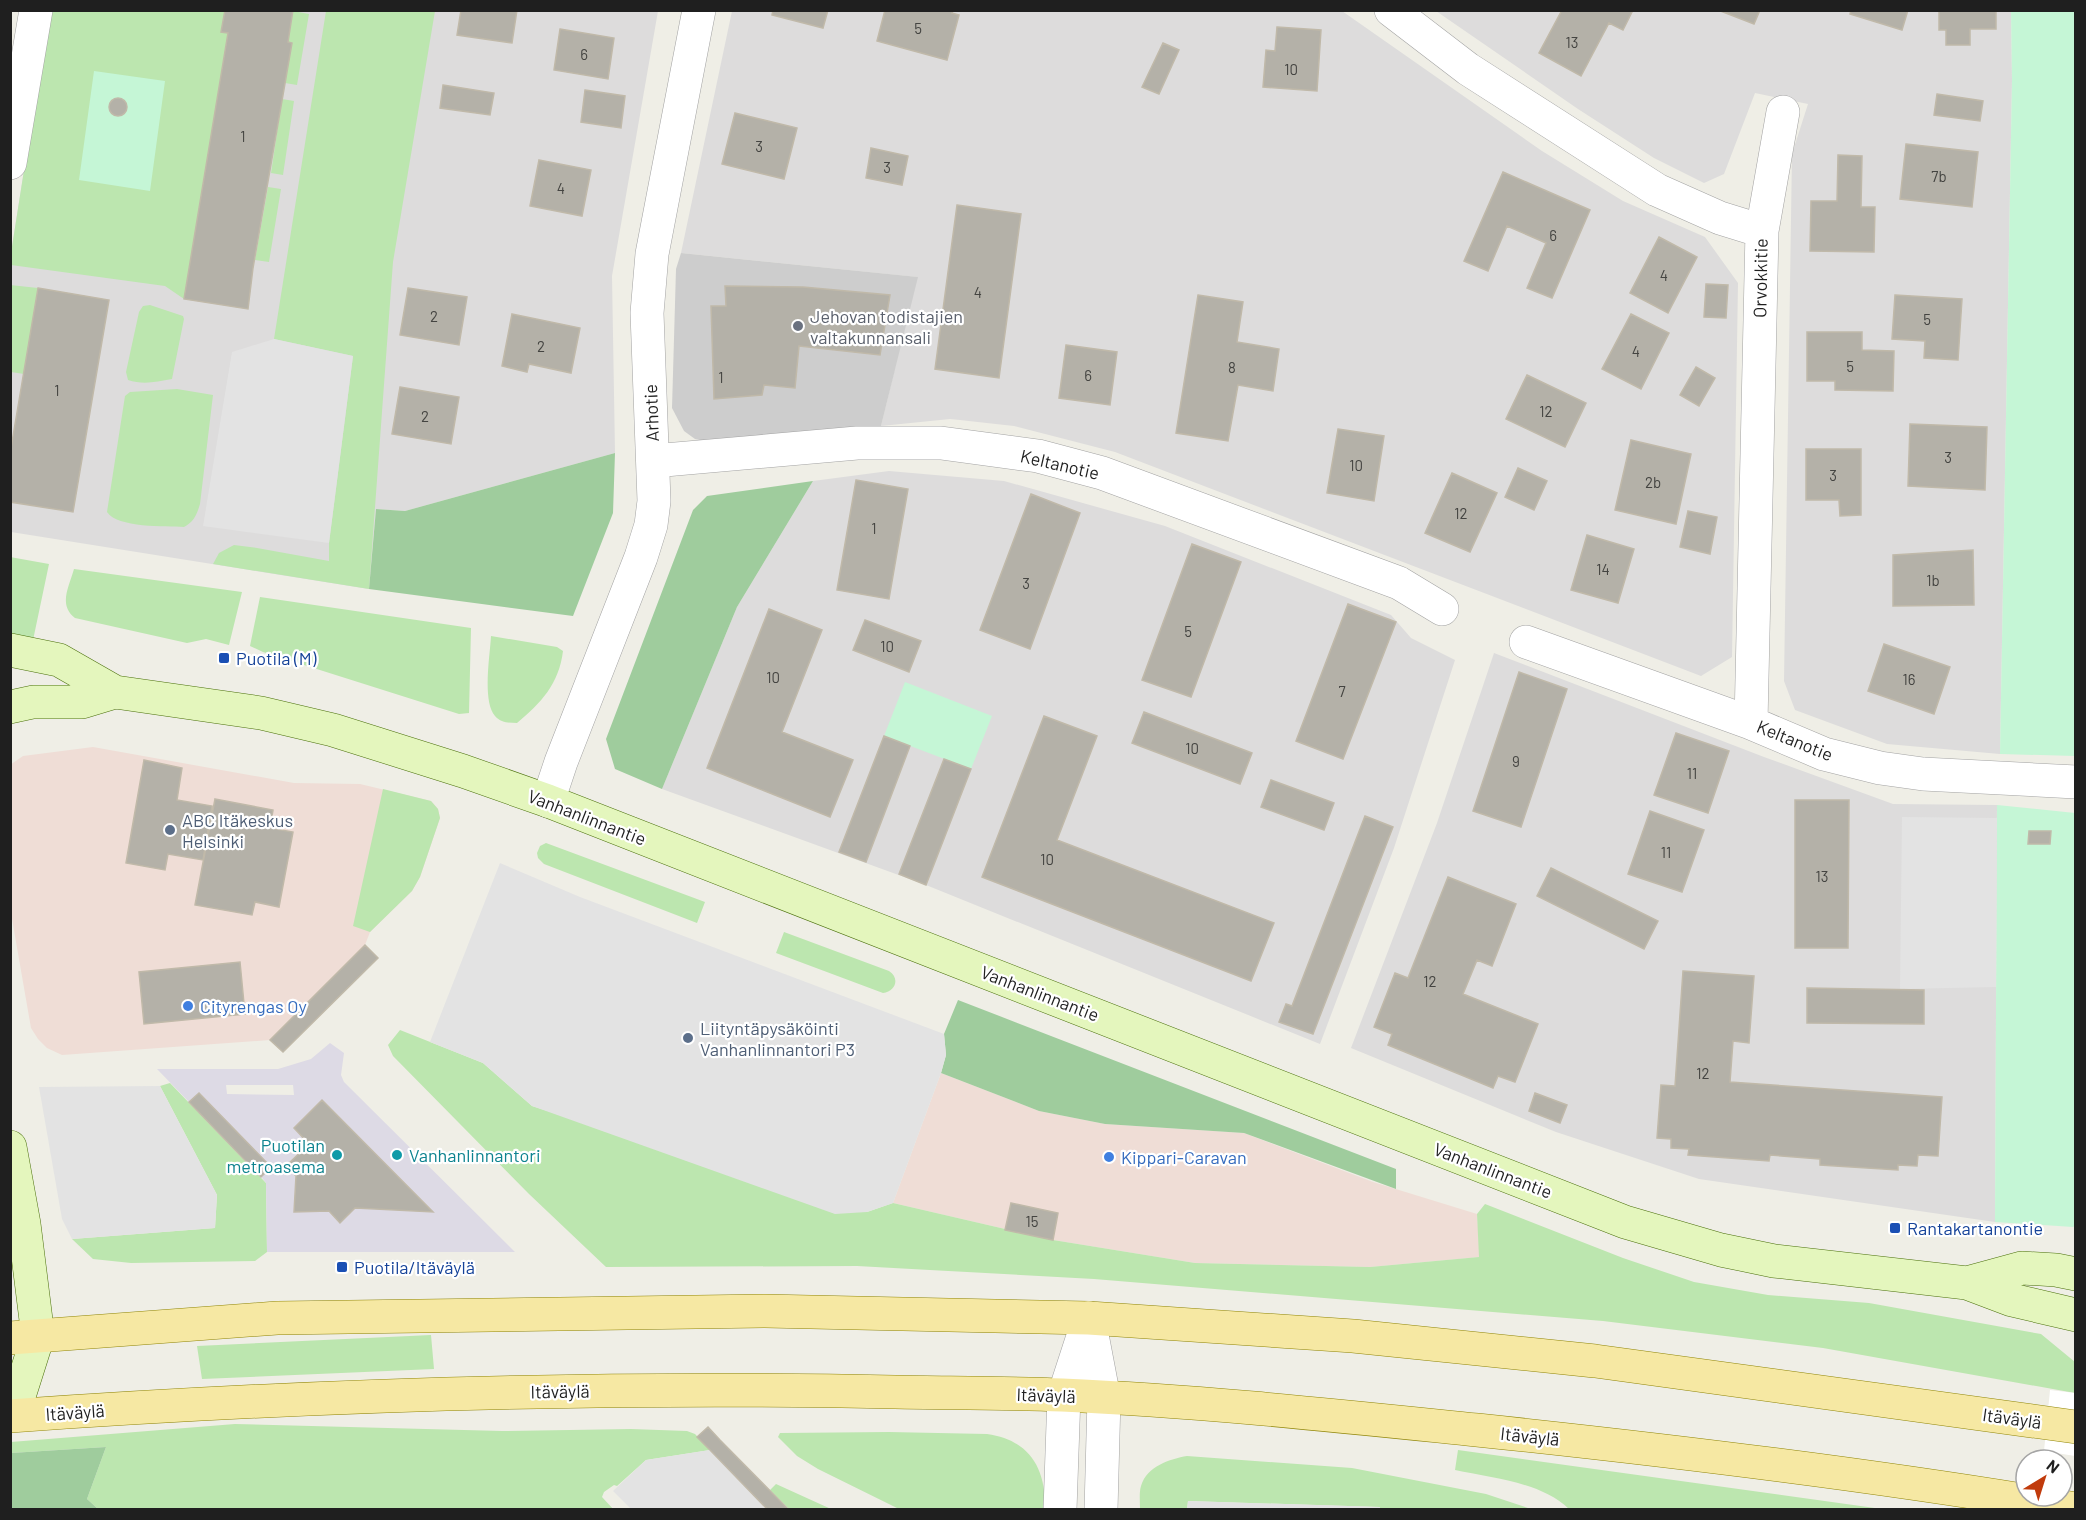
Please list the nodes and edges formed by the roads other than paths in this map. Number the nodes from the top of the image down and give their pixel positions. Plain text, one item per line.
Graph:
1 (36, 10) edge
2 (699, 10) edge
3 (1391, 10) edge
4 (1783, 112) dead end
5 (10, 162) edge
6 (1762, 231) junction
7 (653, 461) junction
8 (1442, 609) dead end
9 (1526, 642) dead end
10 (10, 650) edge
11 (115, 692) junction
12 (10, 707) edge
13 (1751, 723) junction
14 (2076, 782) edge
15 (548, 801) junction
16 (10, 1147) edge
17 (2076, 1274) edge
18 (1967, 1283) junction
19 (2076, 1315) edge
20 (1089, 1318) junction
21 (24, 1337) edge
22 (1064, 1395) junction
23 (1104, 1398) junction
24 (11, 1414) edge
25 (2061, 1425) edge
26 (1060, 1509) edge
27 (1101, 1509) edge
28 (2076, 1509) edge

1 - 5 street
2 - 7 street, Arhotie
3 - 6 street, Orvokkitie
4 - 6 street
6 - 13 street, Orvokkitie
7 - 8 street, Keltanotie
7 - 15 street, Arhotie
9 - 13 street, Keltanotie
10 - 11 main road, Vanhanlinnantie
11 - 12 main road, Vanhanlinnantie
11 - 15 main road, Vanhanlinnantie
13 - 14 street, Keltanotie
15 - 18 main road, Vanhanlinnantie
16 - 21 main road
17 - 18 main road, Vanhanlinnantie
18 - 19 main road, Vanhanlinnantie
20 - 21 main road, Itäväylä
20 - 22 street
20 - 23 street
20 - 25 main road, Itäväylä
21 - 24 main road
22 - 23 main road, Itäväylä
22 - 24 main road, Itäväylä
22 - 26 street
23 - 27 street
23 - 28 main road, Itäväylä

